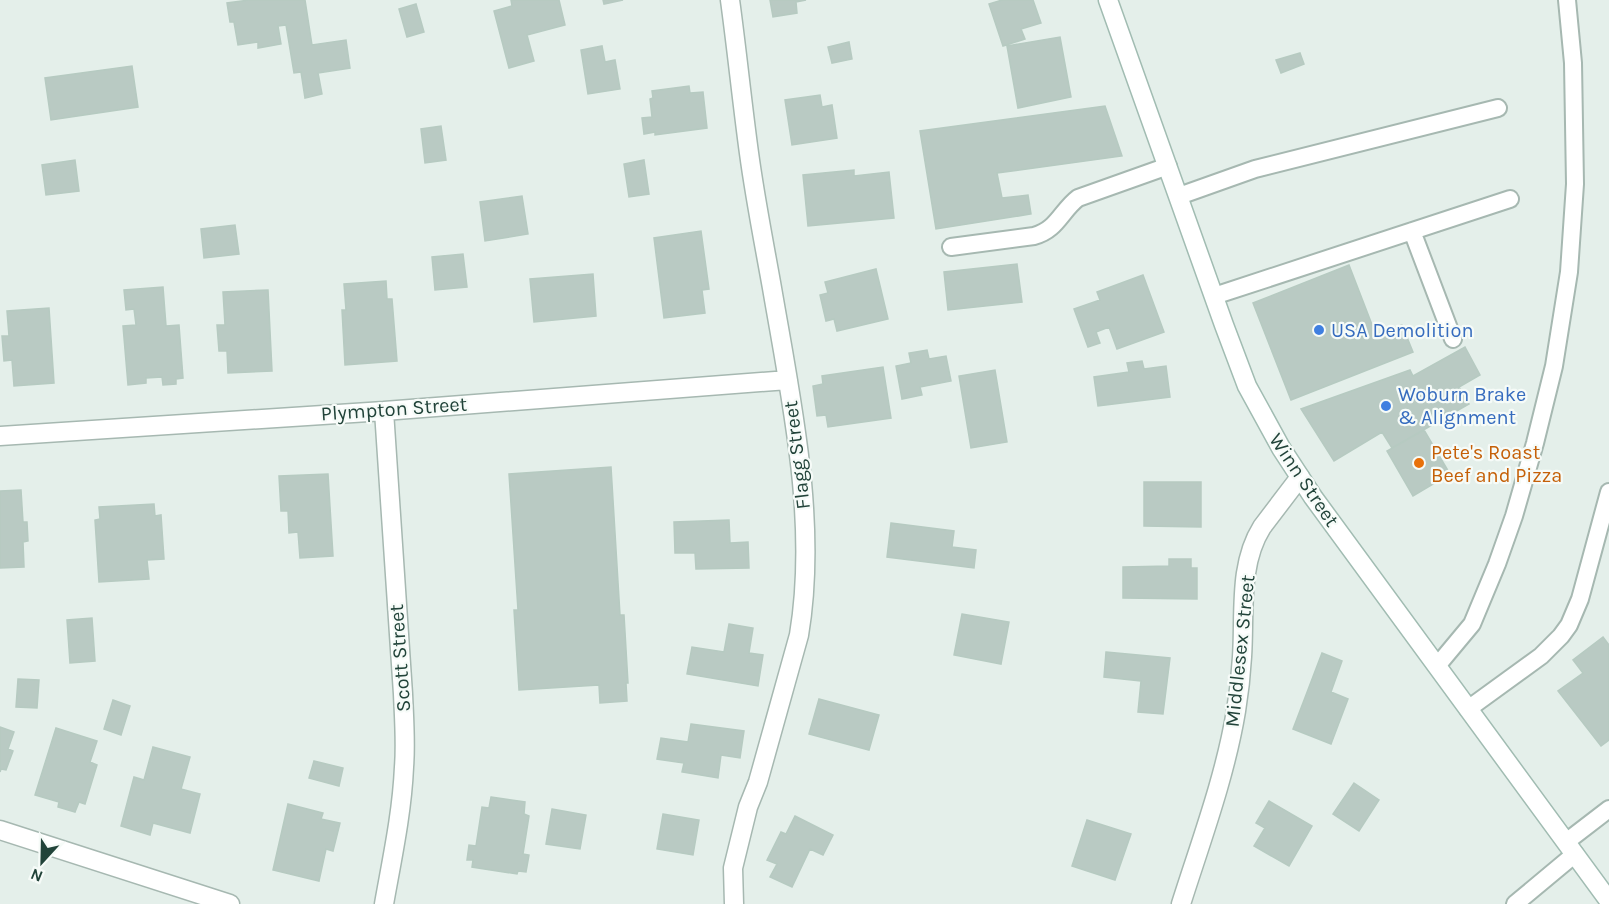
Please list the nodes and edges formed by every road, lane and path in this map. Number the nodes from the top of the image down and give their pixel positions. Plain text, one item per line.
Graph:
1 (730, 0) edge
2 (1108, 0) edge
3 (1567, 0) edge
4 (1498, 108) dead end
5 (1168, 166) junction
6 (1179, 196) junction
7 (1510, 199) dead end
8 (1412, 231) junction
9 (951, 247) dead end
10 (1214, 296) junction
11 (1453, 339) dead end
12 (788, 380) junction
13 (384, 411) junction
14 (0, 436) edge
15 (1300, 477) junction
16 (1609, 492) edge
17 (1437, 666) junction
18 (1468, 709) junction
19 (1609, 809) edge
20 (0, 830) edge
21 (1570, 848) junction
22 (1533, 898) edge
23 (1609, 901) edge
24 (230, 904) edge
25 (384, 904) edge
26 (734, 904) edge
27 (1181, 904) edge
28 (1515, 904) edge

1 - 12 street, Flagg Street
2 - 5 street, Winn Street
3 - 17 lane
4 - 6 lane
5 - 6 street, Winn Street
5 - 9 lane
6 - 10 street, Winn Street
7 - 8 lane
8 - 10 lane
8 - 11 lane
10 - 15 street, Winn Street
12 - 13 street, Plympton Street
12 - 26 street, Flagg Street
13 - 14 street, Plympton Street
13 - 25 street, Scott Street
15 - 17 street, Winn Street
15 - 27 street, Middlesex Street
16 - 18 lane
17 - 18 street, Winn Street
18 - 21 street, Winn Street
19 - 21 lane
20 - 24 street
21 - 22 lane
21 - 23 street, Winn Street
22 - 28 lane

